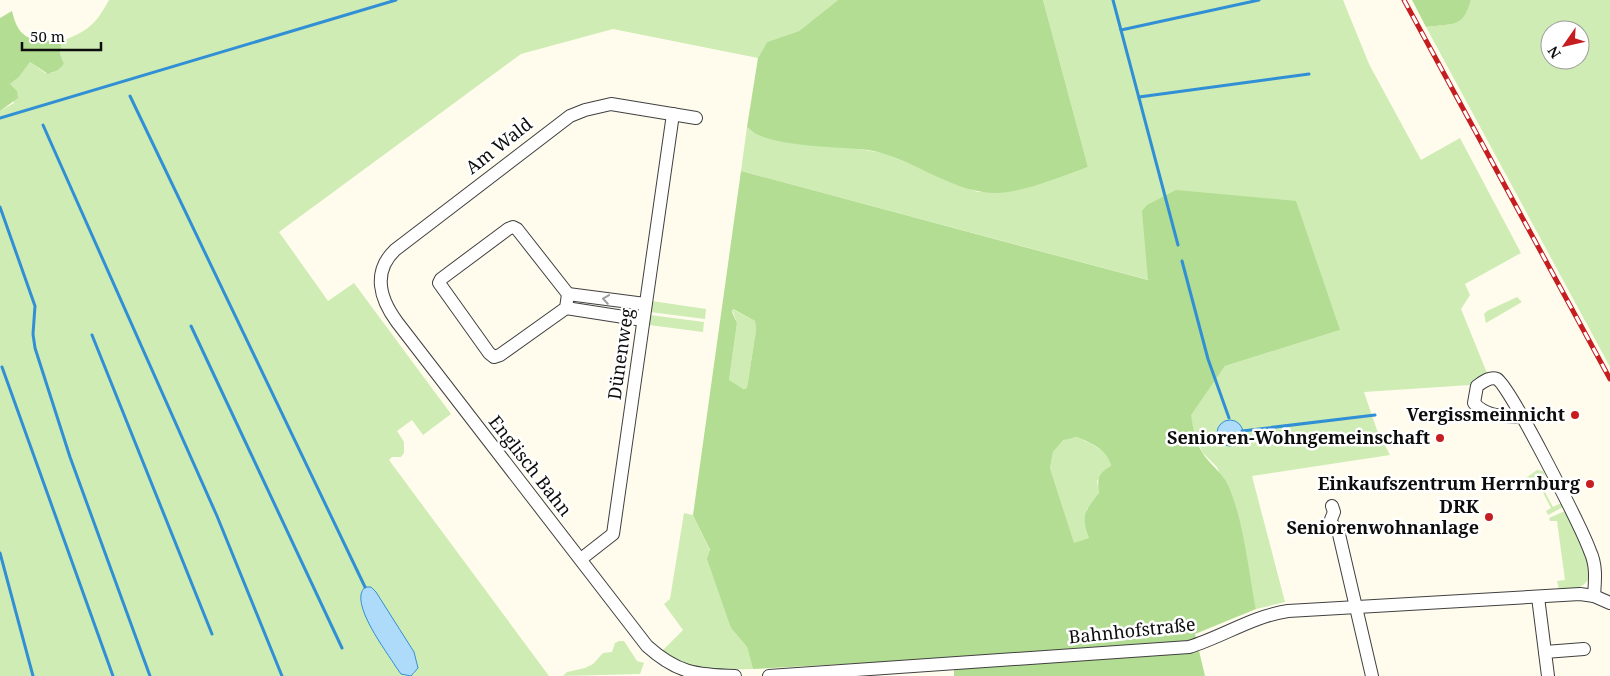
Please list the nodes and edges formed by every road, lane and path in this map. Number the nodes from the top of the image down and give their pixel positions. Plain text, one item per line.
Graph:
1 (673, 114) junction
2 (696, 118) dead end
3 (380, 280) joint
4 (568, 294) junction
5 (645, 304) junction
6 (566, 308) junction
7 (643, 320) junction
8 (1521, 417) junction
9 (1332, 506) dead end
10 (581, 559) junction
11 (1594, 596) junction
12 (1538, 597) junction
13 (1610, 603) edge
14 (1355, 607) junction
15 (1584, 649) dead end
16 (1544, 652) junction
17 (876, 673) edge
18 (736, 676) edge
19 (769, 676) edge
20 (1372, 676) edge
21 (1548, 676) edge

1 - 2 street, Am Wald
1 - 3 street, Am Wald
1 - 5 street, Dünenweg
3 - 10 street, Englisch Bahn
5 -> 4 street
4 - 6 street
4 - 6 street
5 - 7 street, Dünenweg
6 - 7 street
7 - 10 street, Dünenweg
8 - 8 street
8 - 11 street
9 - 14 street
10 - 18 street, Englisch Bahn
11 - 12 street, Bahnhofstraße
11 - 13 street, Bahnhofstraße
12 - 14 street, Bahnhofstraße
12 - 16 street
14 - 17 street, Bahnhofstraße
14 - 20 street
15 - 16 street
16 - 21 street
17 - 19 street, Bahnhofstraße

